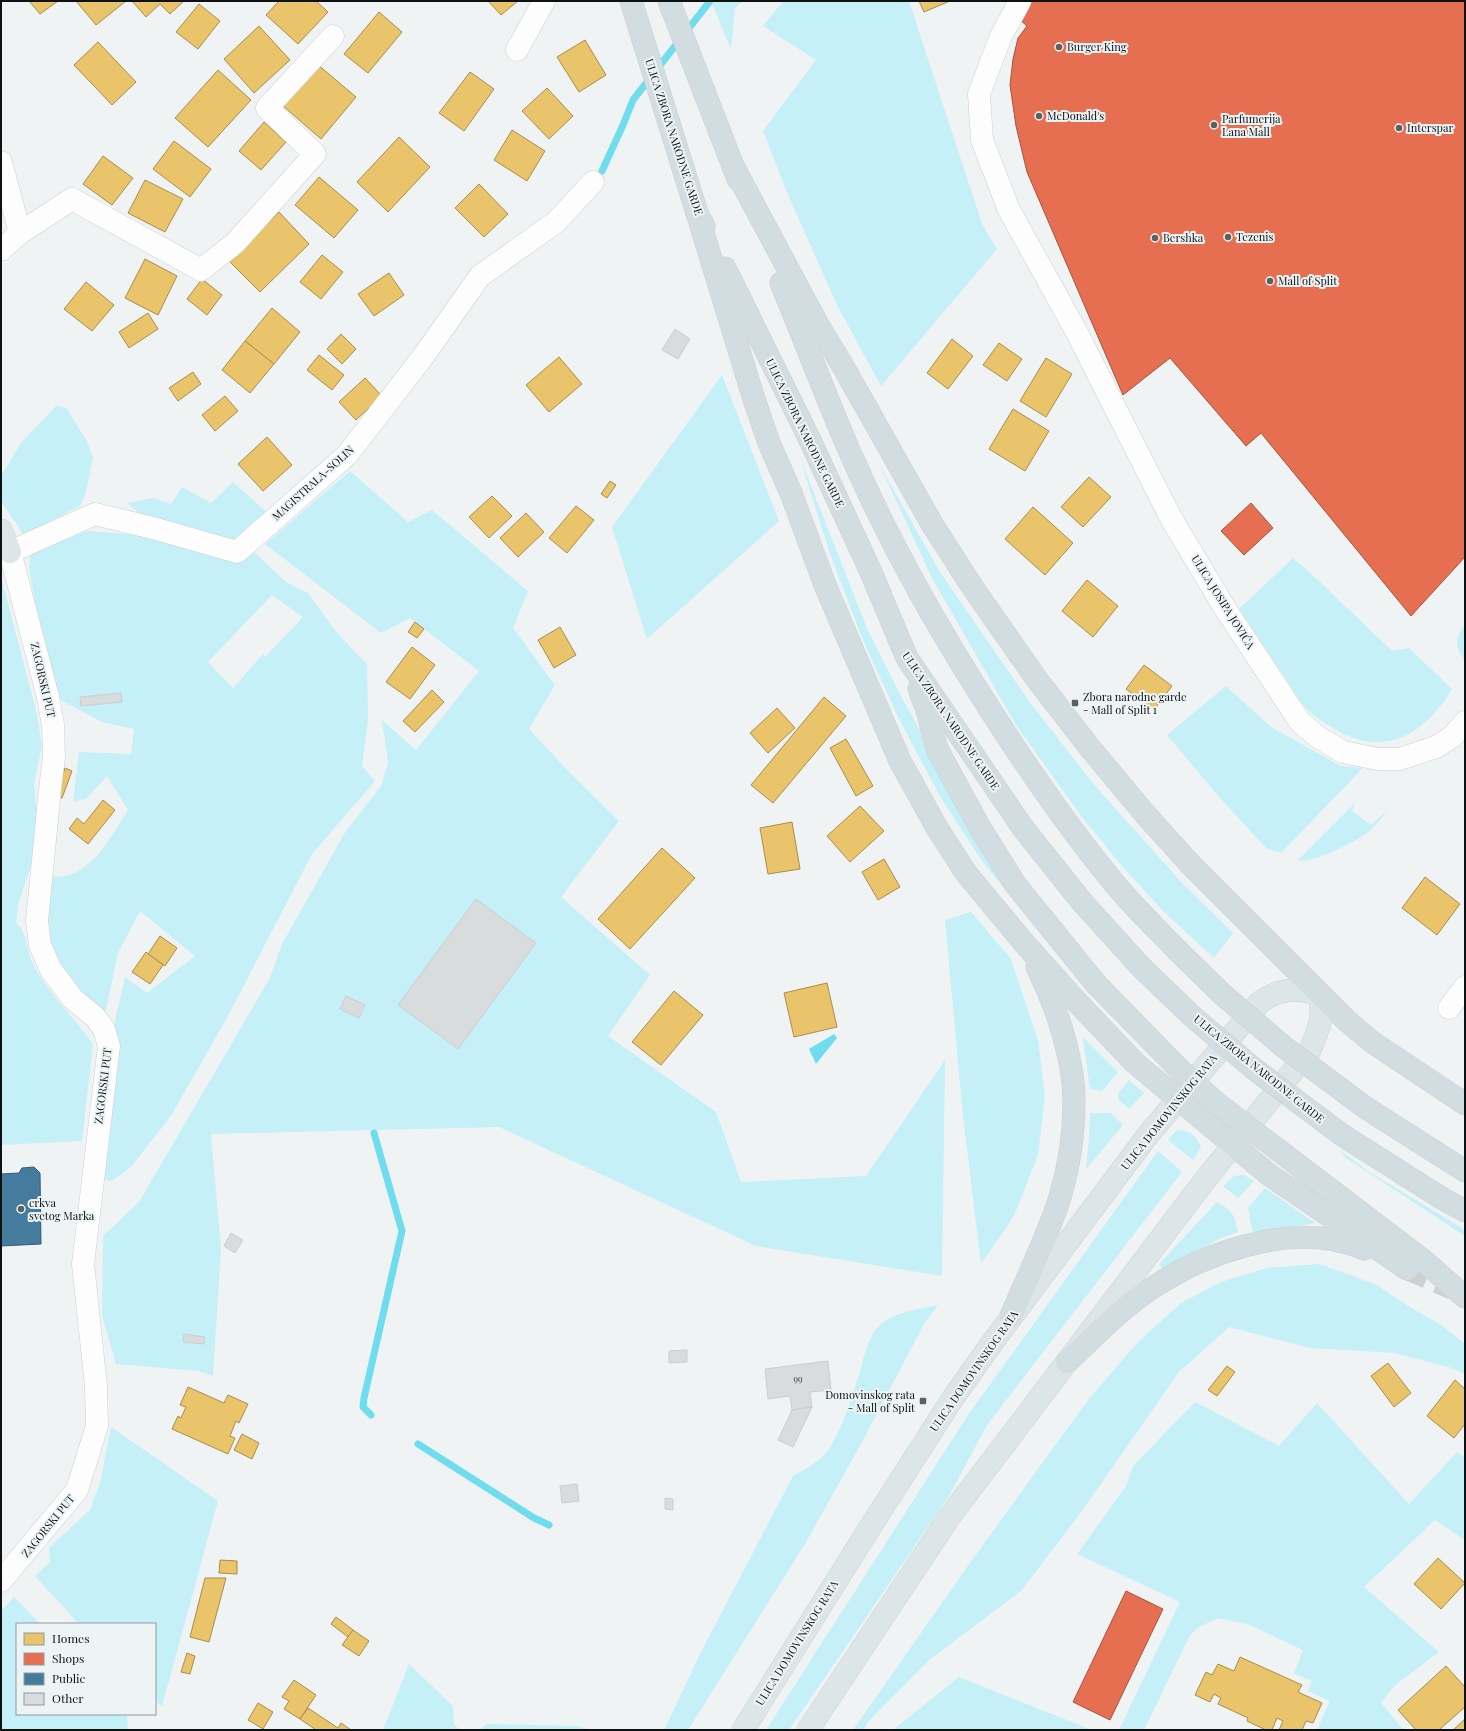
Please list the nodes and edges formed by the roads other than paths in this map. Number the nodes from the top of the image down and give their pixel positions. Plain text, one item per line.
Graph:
1 (544, 1) edge
2 (631, 1) edge
3 (669, 1) edge
4 (1020, 1) edge
5 (333, 36) dead end
6 (517, 50) dead end
7 (1, 162) edge
8 (733, 166) junction
9 (593, 182) dead end
10 (698, 213) junction
11 (20, 233) junction
12 (1, 250) edge
13 (1, 530) edge
14 (10, 552) junction
15 (907, 658) junction
16 (1459, 729) edge
17 (1024, 943) junction
18 (1465, 987) edge
19 (1319, 994) junction
20 (1449, 1008) dead end
21 (1178, 1099) junction
22 (1465, 1104) edge
23 (1233, 1145) junction
24 (1465, 1171) edge
25 (1465, 1211) edge
26 (1465, 1297) edge
27 (1011, 1316) junction
28 (1067, 1362) junction
29 (5, 1577) edge
30 (743, 1730) edge
31 (808, 1730) edge

1 - 6 street
2 - 10 highway, ULICA ZBORA NARODNE GARDE
3 - 8 highway
4 - 16 street, ULICA JOSIPA JOVIĆA
5 - 11 street
7 - 11 street
8 - 19 highway
8 - 24 highway, bridge
9 - 14 street, MAGISTRALA-SOLIN
10 - 15 highway, ULICA ZBORA NARODNE GARDE
10 - 17 highway
11 - 12 street
13 - 14 main road, ZAGORSKI PUT
14 - 29 street, ZAGORSKI PUT
15 - 25 highway, ULICA ZBORA NARODNE GARDE, bridge
15 - 26 highway, bridge
17 - 21 highway
17 - 27 highway
18 - 20 street
19 - 21 main road, ULICA DOMOVINSKOG RATA
19 - 22 highway
19 - 23 main road
21 - 23 highway
21 - 27 main road, ULICA DOMOVINSKOG RATA
23 - 28 main road
23 - 28 highway
27 - 30 main road, ULICA DOMOVINSKOG RATA
28 - 31 main road

